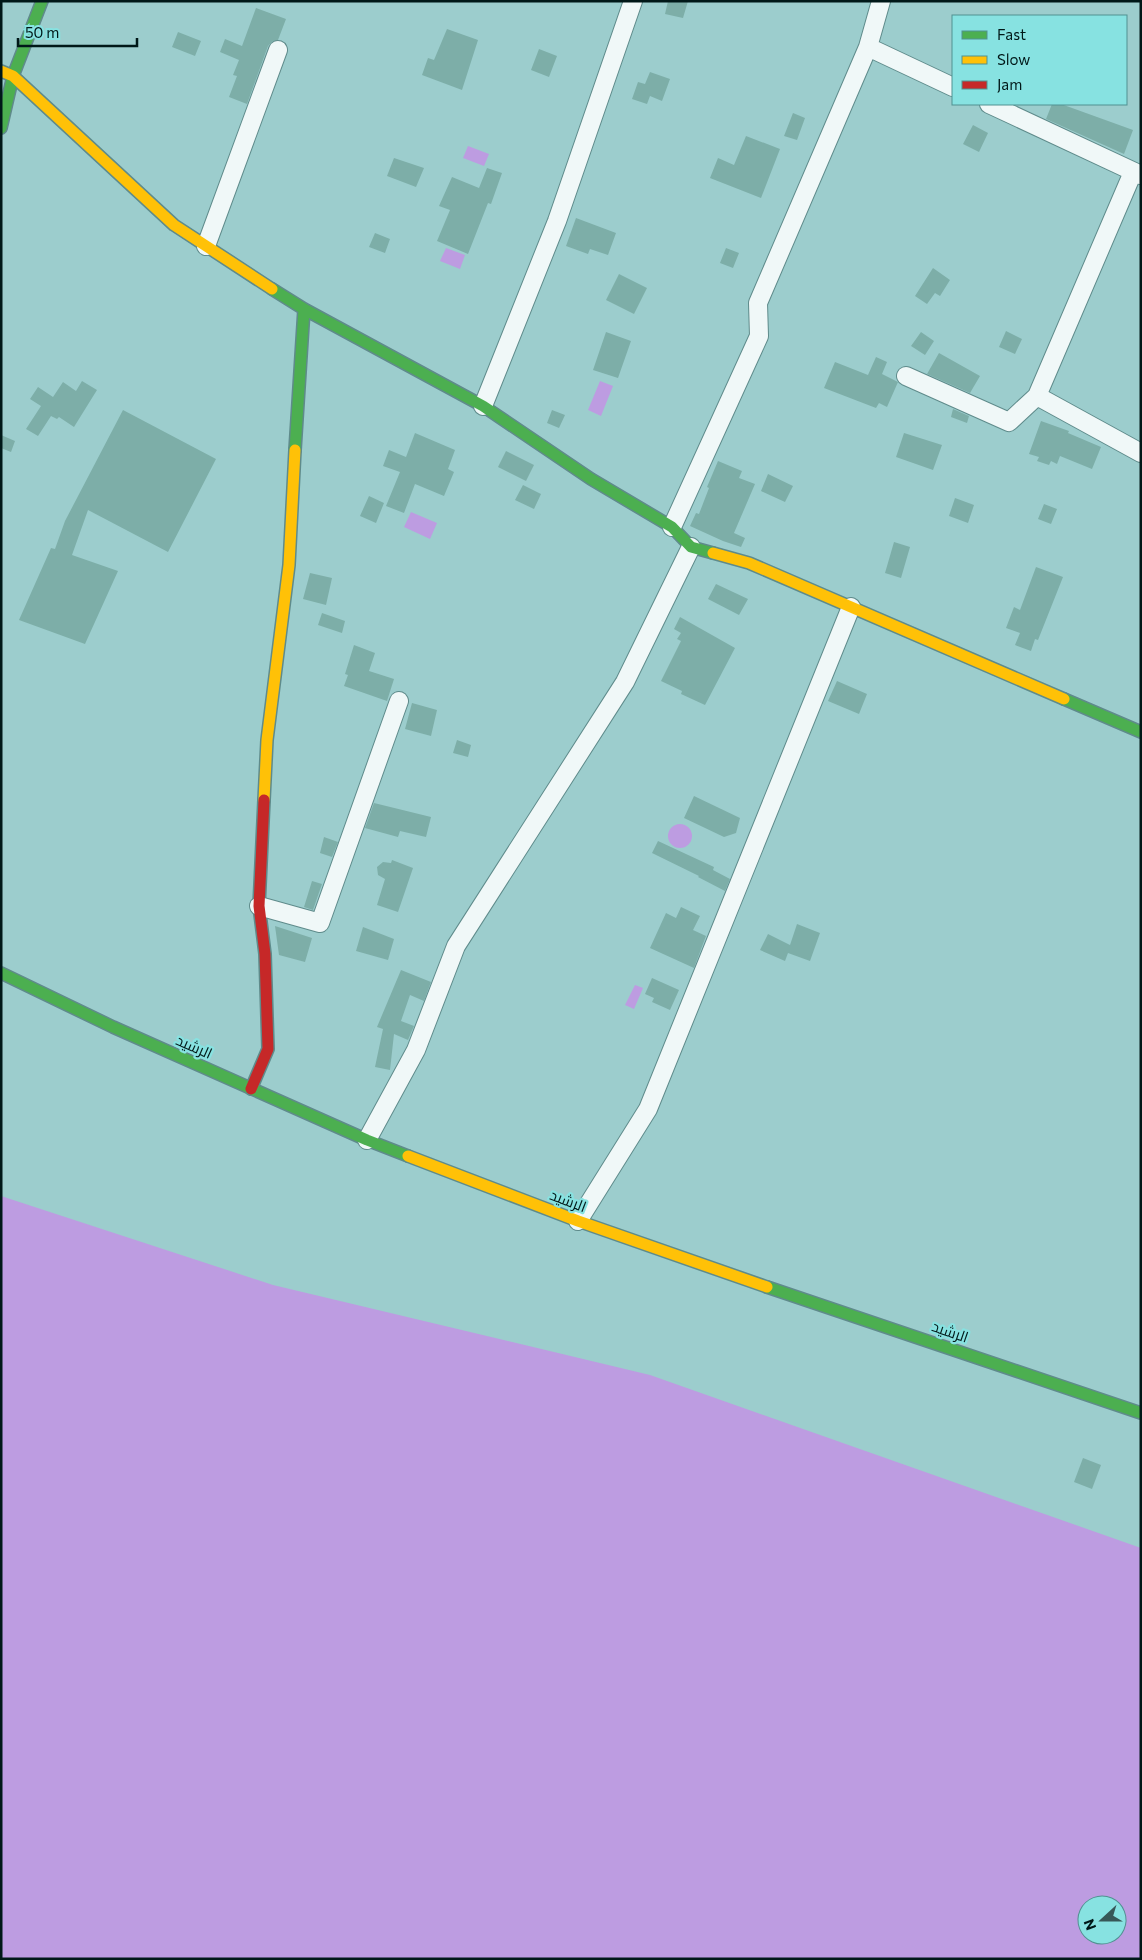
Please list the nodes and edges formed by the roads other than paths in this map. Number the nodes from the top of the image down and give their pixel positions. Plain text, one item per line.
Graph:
1 (42, 1) edge
2 (633, 1) edge
3 (881, 1) edge
4 (868, 47) junction
5 (278, 50) dead end
6 (1, 71) edge
7 (13, 76) junction
8 (952, 87) edge
9 (992, 105) edge
10 (1, 128) edge
11 (1137, 174) edge
12 (206, 246) junction
13 (304, 309) junction
14 (906, 376) dead end
15 (1037, 396) junction
16 (483, 406) junction
17 (1141, 453) edge
18 (672, 527) junction
19 (691, 546) junction
20 (851, 607) junction
21 (400, 701) dead end
22 (1141, 732) edge
23 (259, 906) junction
24 (1, 973) edge
25 (251, 1089) junction
26 (367, 1140) junction
27 (578, 1222) junction
28 (1141, 1413) edge

1 - 7 street
2 - 16 street
3 - 4 street
4 - 8 street
4 - 18 street
5 - 12 street
6 - 7 street
7 - 10 street
7 - 12 street
9 - 11 street
11 - 15 street
12 - 13 street
13 - 16 street
13 - 23 street
14 - 15 street
15 - 17 street
16 - 18 street
18 - 19 street
19 - 20 street
19 - 26 street
20 - 22 street
20 - 27 street
21 - 23 street
23 - 25 street
24 - 25 street, الرشيد
25 - 26 street, الرشيد
26 - 27 street, الرشيد
27 - 28 street, الرشيد

